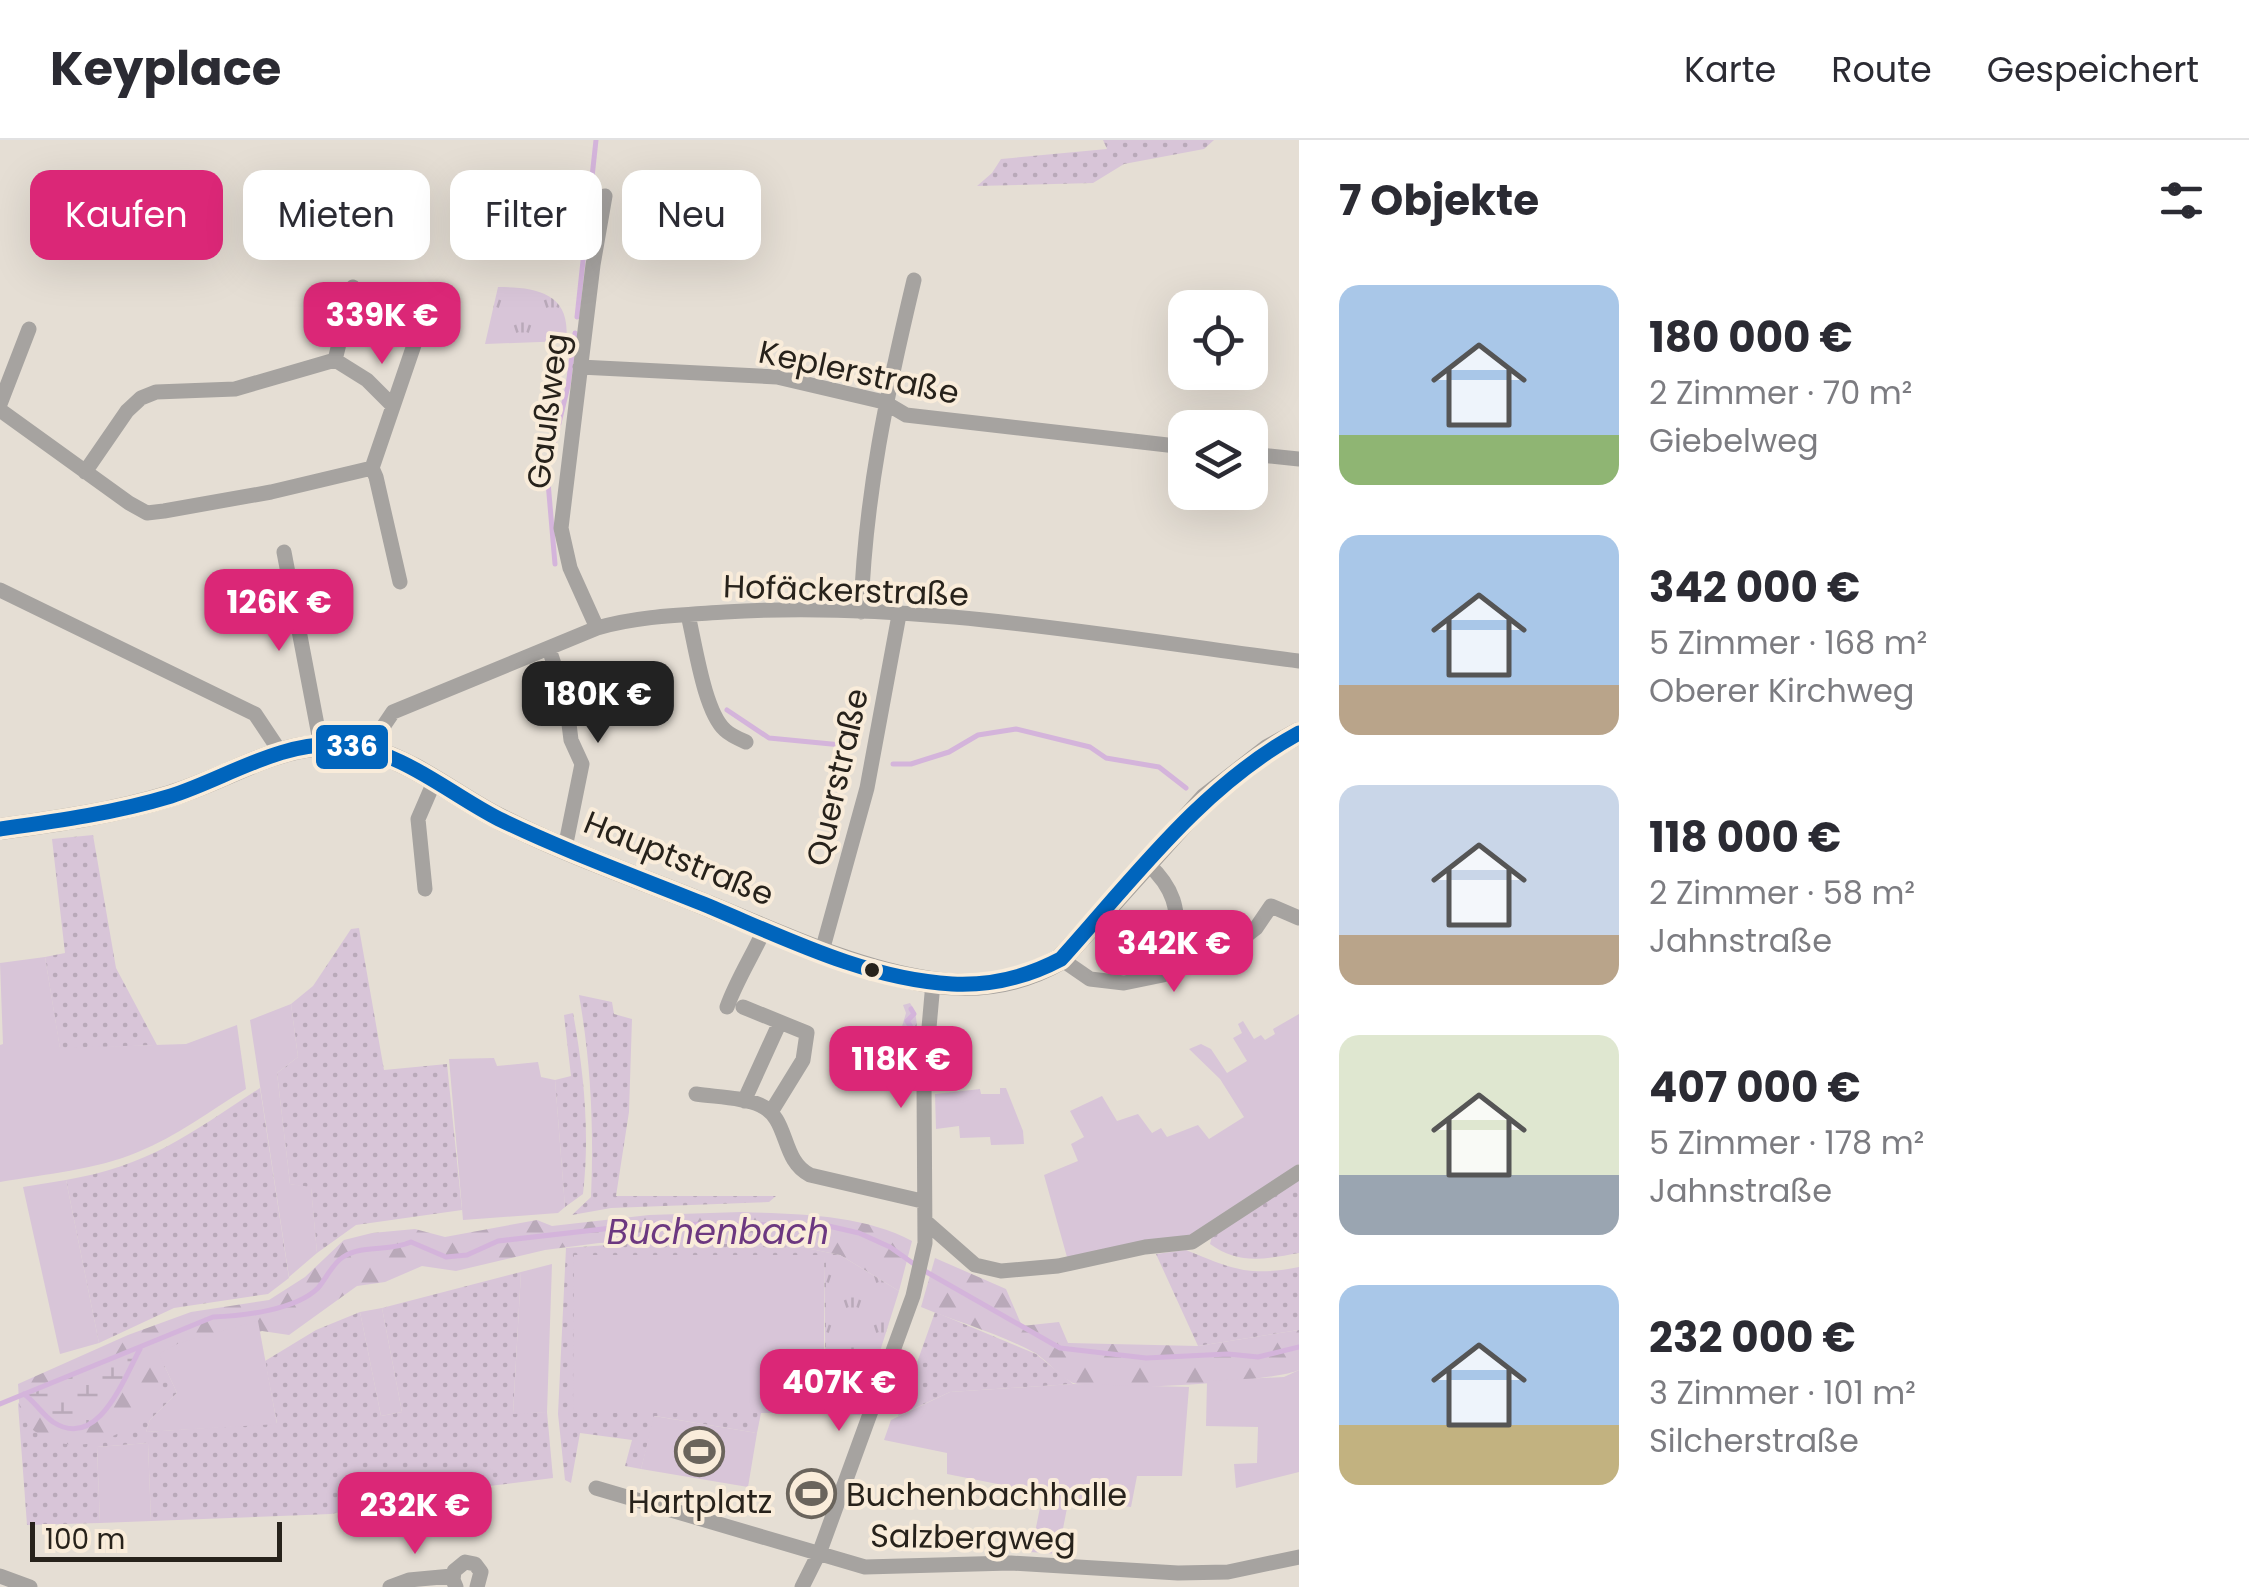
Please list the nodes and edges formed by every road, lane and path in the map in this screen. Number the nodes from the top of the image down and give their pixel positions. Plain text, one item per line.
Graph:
1 (606, 196) dead end
2 (914, 280) dead end
3 (353, 288) dead end
4 (28, 329) dead end
5 (414, 345) dead end
6 (335, 360) junction
7 (580, 367) junction
8 (884, 402) junction
9 (392, 405) junction
10 (0, 406) edge
11 (1168, 445) edge
12 (1268, 456) edge
13 (1299, 459) edge
14 (372, 468) junction
15 (84, 472) junction
16 (284, 552) dead end
17 (400, 582) dead end
18 (0, 590) edge
19 (861, 612) junction
20 (899, 614) junction
21 (688, 615) junction
22 (597, 628) junction
23 (549, 649) junction
24 (1299, 661) edge
25 (1299, 733) edge
26 (746, 742) dead end
27 (321, 746) junction
28 (368, 749) junction
29 (279, 750) junction
30 (434, 782) junction
31 (0, 829) edge
32 (565, 848) junction
33 (1148, 864) junction
34 (425, 889) dead end
35 (1299, 918) edge
36 (765, 928) junction
37 (822, 951) junction
38 (1060, 959) junction
39 (1181, 966) junction
40 (933, 983) junction
41 (780, 1022) junction
42 (696, 1094) dead end
43 (744, 1101) junction
44 (771, 1112) junction
45 (1299, 1172) edge
46 (922, 1200) junction
47 (926, 1222) junction
48 (596, 1488) dead end
49 (820, 1552) junction
50 (1299, 1557) edge
51 (0, 1576) edge
52 (454, 1581) edge
53 (30, 1587) edge
54 (390, 1587) edge
55 (477, 1587) edge
56 (802, 1587) edge

1 - 7 street, Gaußweg
2 - 8 street
3 - 6 street
4 - 10 street
5 - 9 street
6 - 9 street
6 - 15 street
7 - 8 street, Keplerstraße
7 - 22 street, Gaußweg
8 - 11 street, Keplerstraße
8 - 19 street
9 - 14 street
10 - 15 street
12 - 13 street
14 - 15 street
14 - 17 street
16 - 27 street
18 - 29 street
19 - 20 street, Hofäckerstraße
19 - 21 street, Hofäckerstraße
20 - 24 street, Hofäckerstraße
20 - 37 street, Querstraße
21 - 22 street, Hofäckerstraße
21 - 26 street
22 - 23 street, Hofäckerstraße
23 - 28 street, Hofäckerstraße
23 - 32 street
25 - 33 street, Hauptstraße
27 - 28 street, Hauptstraße
27 - 29 street, Hauptstraße
28 - 30 street, Hauptstraße
29 - 31 street, Hauptstraße
30 - 32 street, Hauptstraße
30 - 34 street
32 - 36 street, Hauptstraße
33 - 38 street, Hauptstraße
33 - 39 street
35 - 39 street
36 - 37 street, Hauptstraße
36 - 41 street
37 - 40 street, Hauptstraße
38 - 39 street
38 - 40 street, Hauptstraße
40 - 46 street
41 - 43 street
41 - 44 street
42 - 43 street
43 - 44 street
44 - 46 street
45 - 47 street
46 - 47 street
47 - 49 street
48 - 49 street, Salzbergweg
49 - 50 street, Salzbergweg
49 - 56 street
51 - 53 street
52 - 54 street
52 - 55 street

